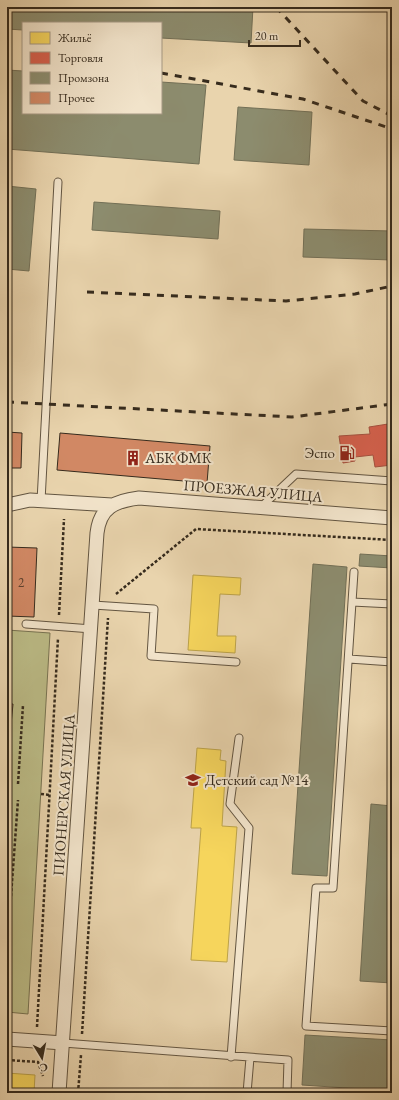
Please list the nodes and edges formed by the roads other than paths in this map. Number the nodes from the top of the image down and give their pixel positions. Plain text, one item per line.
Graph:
1 (58, 182) dead end
2 (392, 481) edge
3 (41, 501) junction
4 (7, 505) edge
5 (112, 505) junction
6 (260, 508) junction
7 (392, 518) edge
8 (354, 572) dead end
9 (352, 602) junction
10 (392, 604) edge
11 (93, 605) junction
12 (26, 624) dead end
13 (92, 629) junction
14 (349, 659) junction
15 (236, 662) dead end
16 (392, 662) edge
17 (238, 738) dead end
18 (392, 1031) edge
19 (7, 1039) edge
20 (63, 1043) junction
21 (231, 1057) junction
22 (250, 1058) junction
23 (59, 1093) edge
24 (247, 1093) edge
25 (287, 1093) edge

1 - 3 lane
2 - 6 lane
3 - 4 street
3 - 5 street
5 - 6 street, ПРОЕЗЖАЯ УЛИЦА
5 - 11 street, ПИОНЕРСКАЯ УЛИЦА
6 - 7 street, ПРОЕЗЖАЯ УЛИЦА
8 - 9 lane
9 - 10 lane
9 - 14 lane
11 - 13 street, ПИОНЕРСКАЯ УЛИЦА
11 - 15 lane
12 - 13 lane
13 - 20 street, ПИОНЕРСКАЯ УЛИЦА
14 - 16 lane
14 - 18 lane
17 - 21 lane
19 - 20 street
20 - 21 lane
20 - 23 street, ПИОНЕРСКАЯ УЛИЦА
21 - 22 lane
22 - 24 lane
22 - 25 lane

